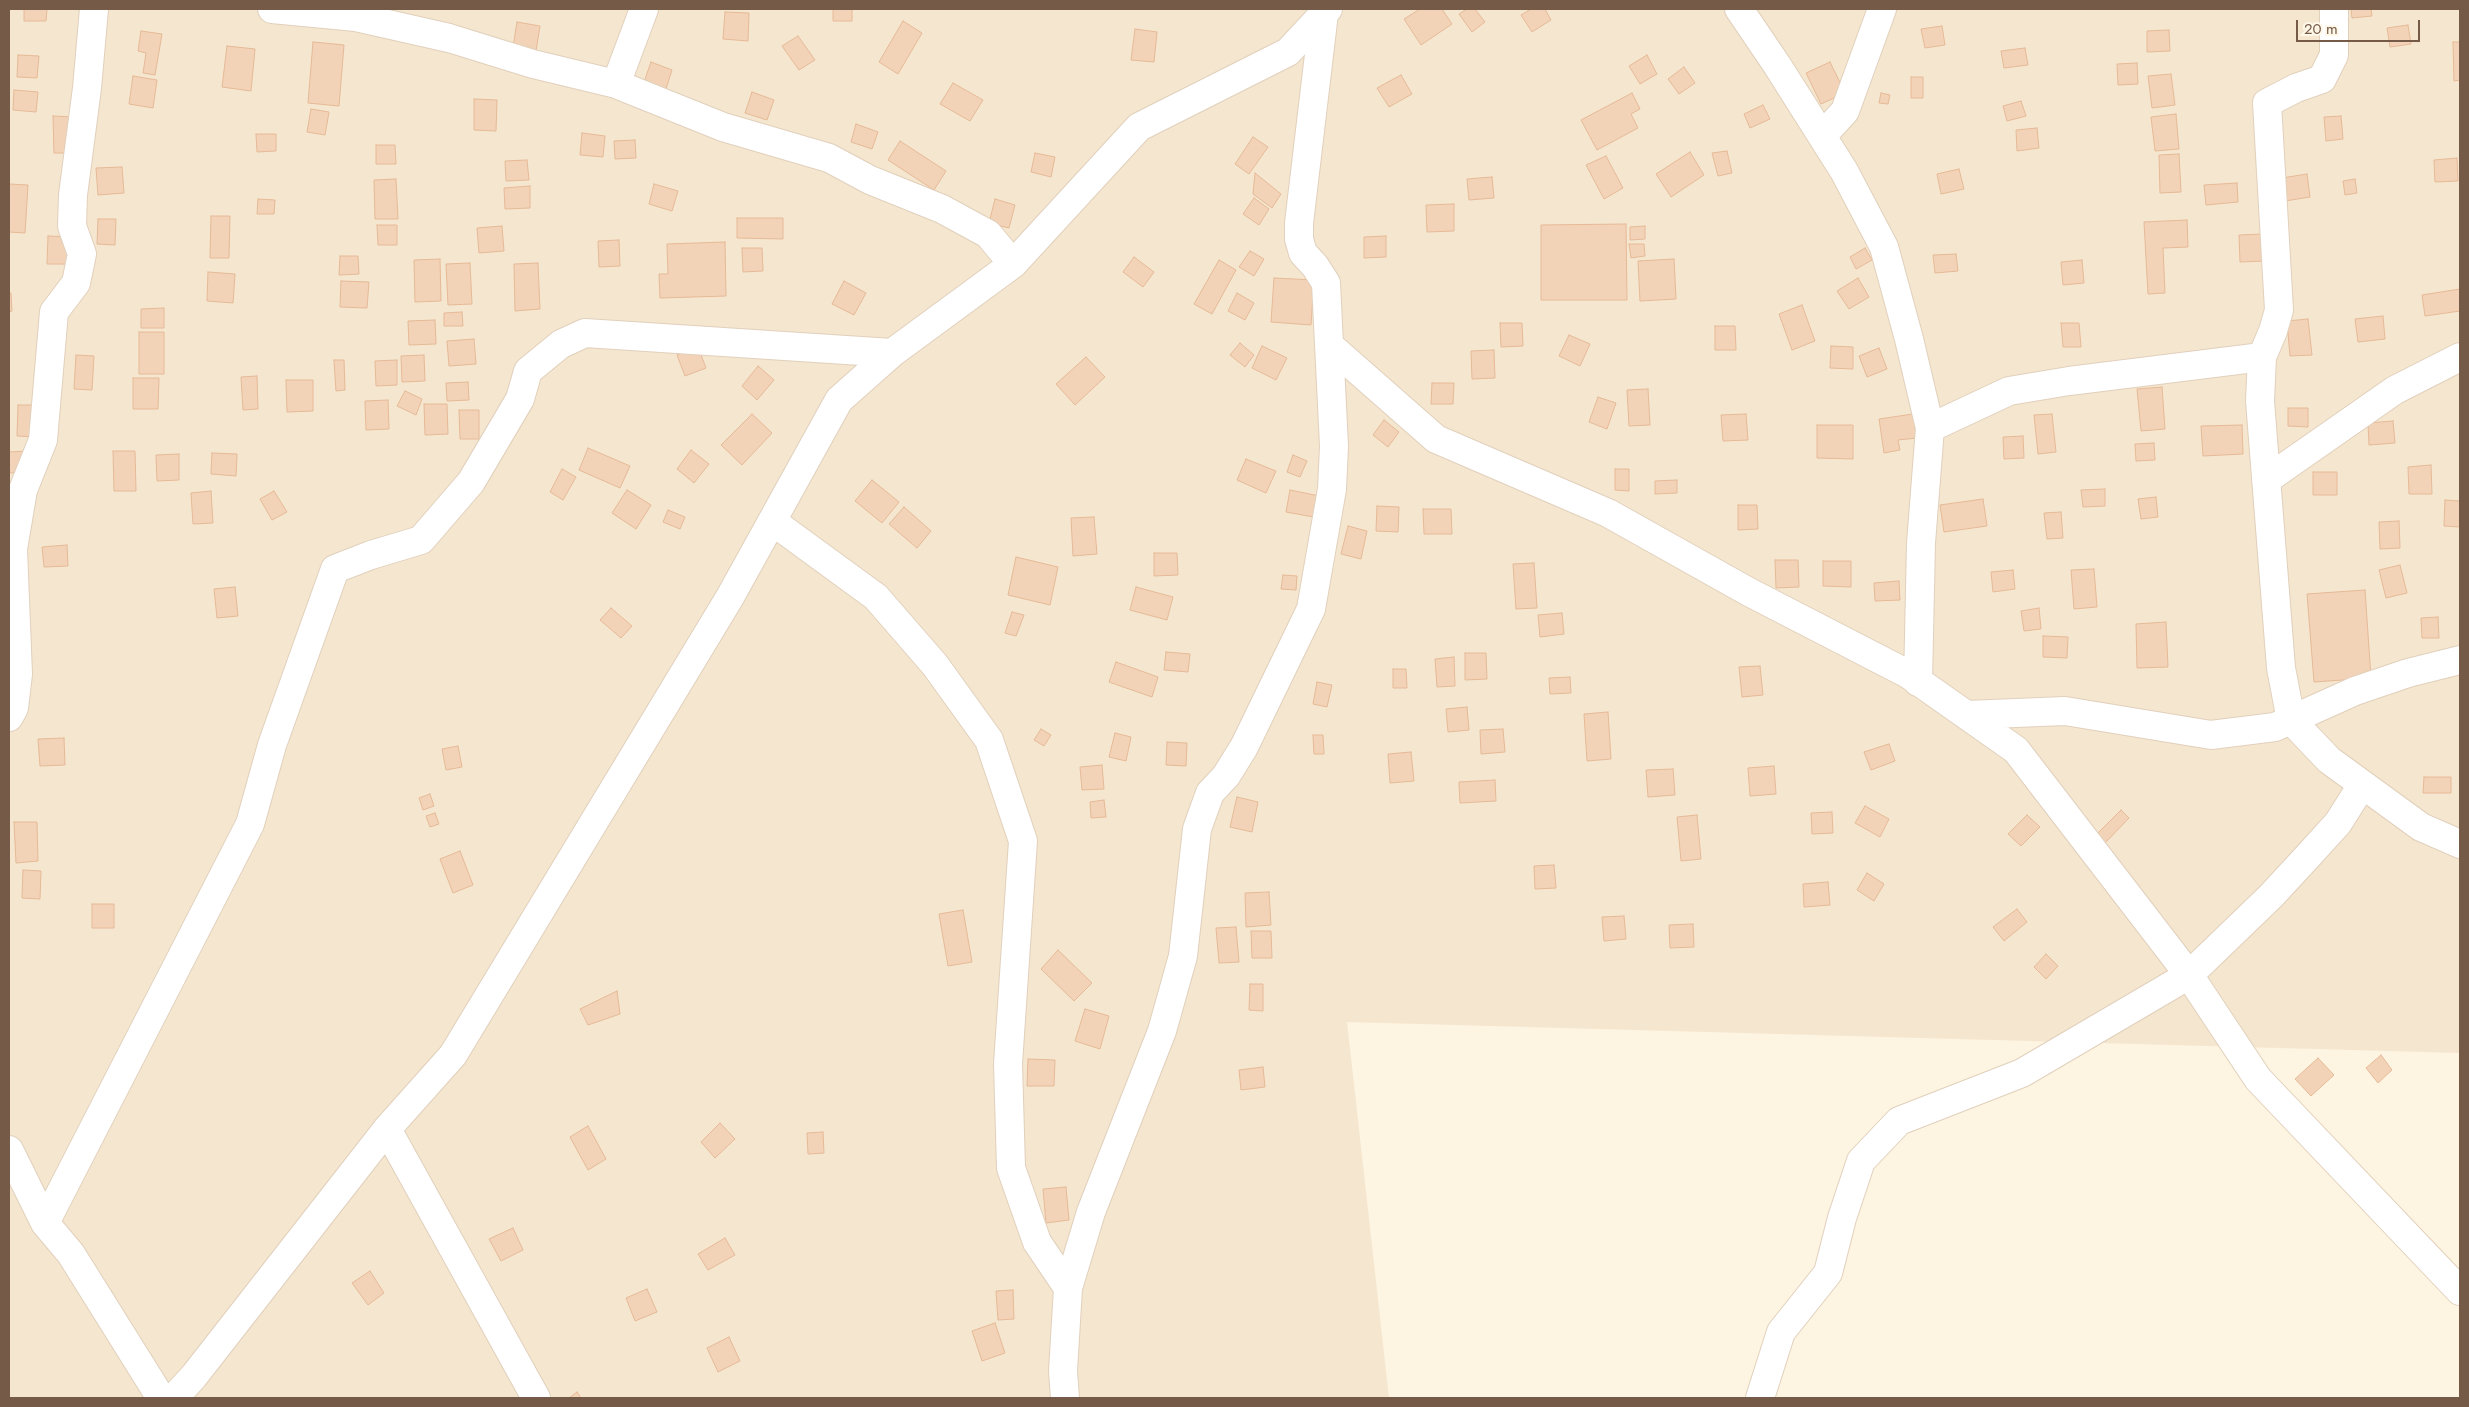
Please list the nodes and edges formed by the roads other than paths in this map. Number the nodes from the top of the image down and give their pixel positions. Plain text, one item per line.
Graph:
1 (94, 9) edge
2 (272, 9) edge
3 (644, 9) edge
4 (1739, 9) edge
5 (1882, 9) edge
6 (2334, 9) edge
7 (1326, 11) edge
8 (616, 84) junction
9 (1822, 136) junction
10 (1013, 264) junction
11 (1329, 345) junction
12 (892, 353) junction
13 (2460, 356) edge
14 (2262, 357) junction
15 (1930, 428) junction
16 (2266, 480) junction
17 (772, 521) junction
18 (2460, 660) edge
19 (1918, 682) junction
20 (1966, 715) junction
21 (9, 717) edge
22 (2292, 720) junction
23 (2362, 785) junction
24 (2460, 844) edge
25 (2189, 976) junction
26 (387, 1129) junction
27 (9, 1150) edge
28 (45, 1223) junction
29 (1068, 1288) junction
30 (2460, 1291) edge
31 (177, 1396) edge
32 (536, 1398) edge
33 (1065, 1398) edge
34 (1760, 1398) edge

1 - 21 street
2 - 8 street
3 - 8 street
4 - 9 street
5 - 9 street
6 - 14 street
7 - 10 street
7 - 11 street
8 - 10 street
9 - 15 street
10 - 12 street
11 - 19 street
11 - 29 street
12 - 17 street
12 - 28 street
13 - 16 street
14 - 15 street
14 - 16 street
15 - 19 street
16 - 22 street
17 - 26 street
17 - 29 street
18 - 22 street
19 - 20 street
20 - 22 street
20 - 25 street
22 - 23 street
23 - 24 street
23 - 25 street
25 - 30 street
25 - 34 street
26 - 31 street
26 - 32 street
27 - 28 street
28 - 31 street
29 - 33 street

